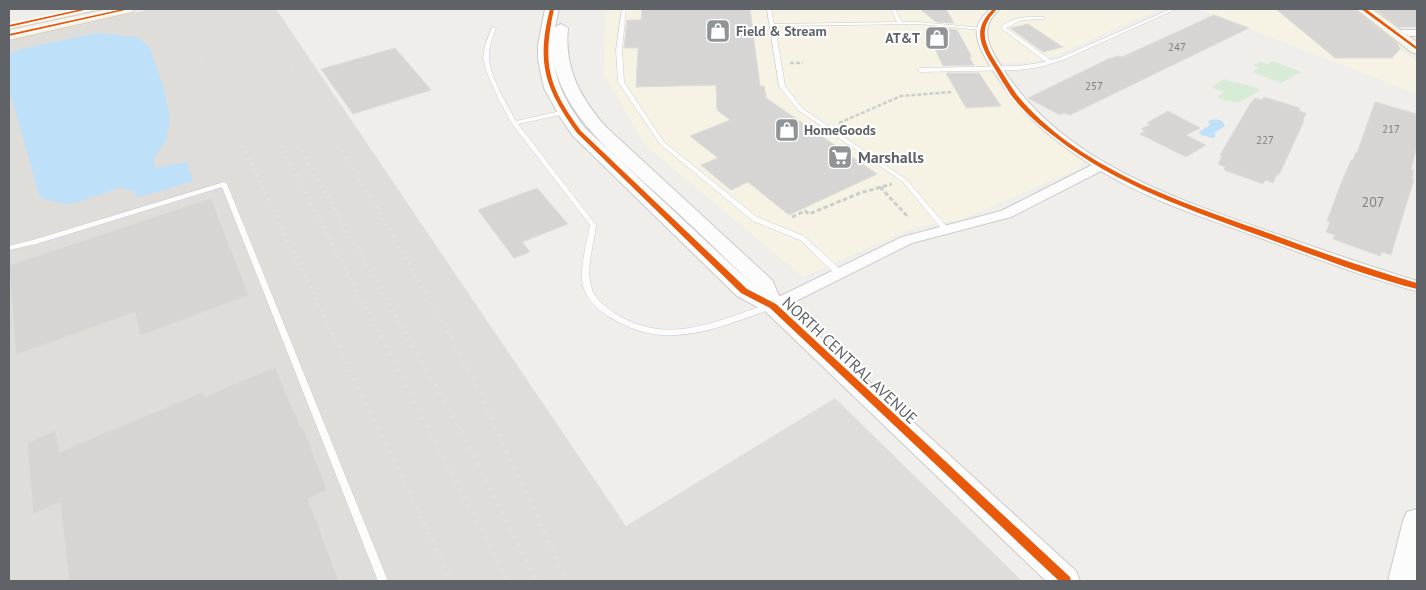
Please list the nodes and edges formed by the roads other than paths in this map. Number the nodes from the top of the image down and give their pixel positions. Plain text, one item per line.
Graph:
1 (87, 9) edge
2 (128, 9) edge
3 (552, 9) edge
4 (566, 9) edge
5 (624, 9) edge
6 (768, 9) edge
7 (893, 9) edge
8 (995, 9) edge
9 (1174, 9) edge
10 (1363, 9) edge
11 (1042, 18) dead end
12 (900, 23) junction
13 (772, 25) junction
14 (9, 26) edge
15 (494, 28) dead end
16 (982, 29) junction
17 (1396, 33) junction
18 (1417, 33) edge
19 (9, 35) edge
20 (1417, 49) edge
21 (1050, 62) junction
22 (995, 67) junction
23 (920, 70) dead end
24 (565, 112) junction
25 (514, 123) junction
26 (1102, 165) junction
27 (946, 230) junction
28 (9, 248) edge
29 (839, 273) junction
30 (1417, 286) edge
31 (773, 306) junction
32 (1417, 521) edge
33 (383, 581) edge
34 (1066, 581) edge
35 (1402, 581) edge

1 - 14 main road
2 - 19 main road
3 - 24 street, NORTH CENTRAL AVENUE
4 - 31 street, NORTH CENTRAL AVENUE
5 - 29 lane
6 - 13 lane
7 - 12 lane
8 - 16 street
9 - 21 lane
10 - 17 main road
11 - 21 lane
12 - 13 lane
12 - 16 lane
13 - 27 lane
15 - 25 lane
16 - 22 street
17 - 18 street
17 - 20 main road
21 - 22 lane
22 - 23 lane
22 - 26 street
24 - 25 lane
24 - 31 street, NORTH CENTRAL AVENUE
25 - 31 lane
26 - 27 street
26 - 30 street
27 - 29 street
28 - 33 lane
29 - 31 street
31 - 34 street, NORTH CENTRAL AVENUE
32 - 35 street

